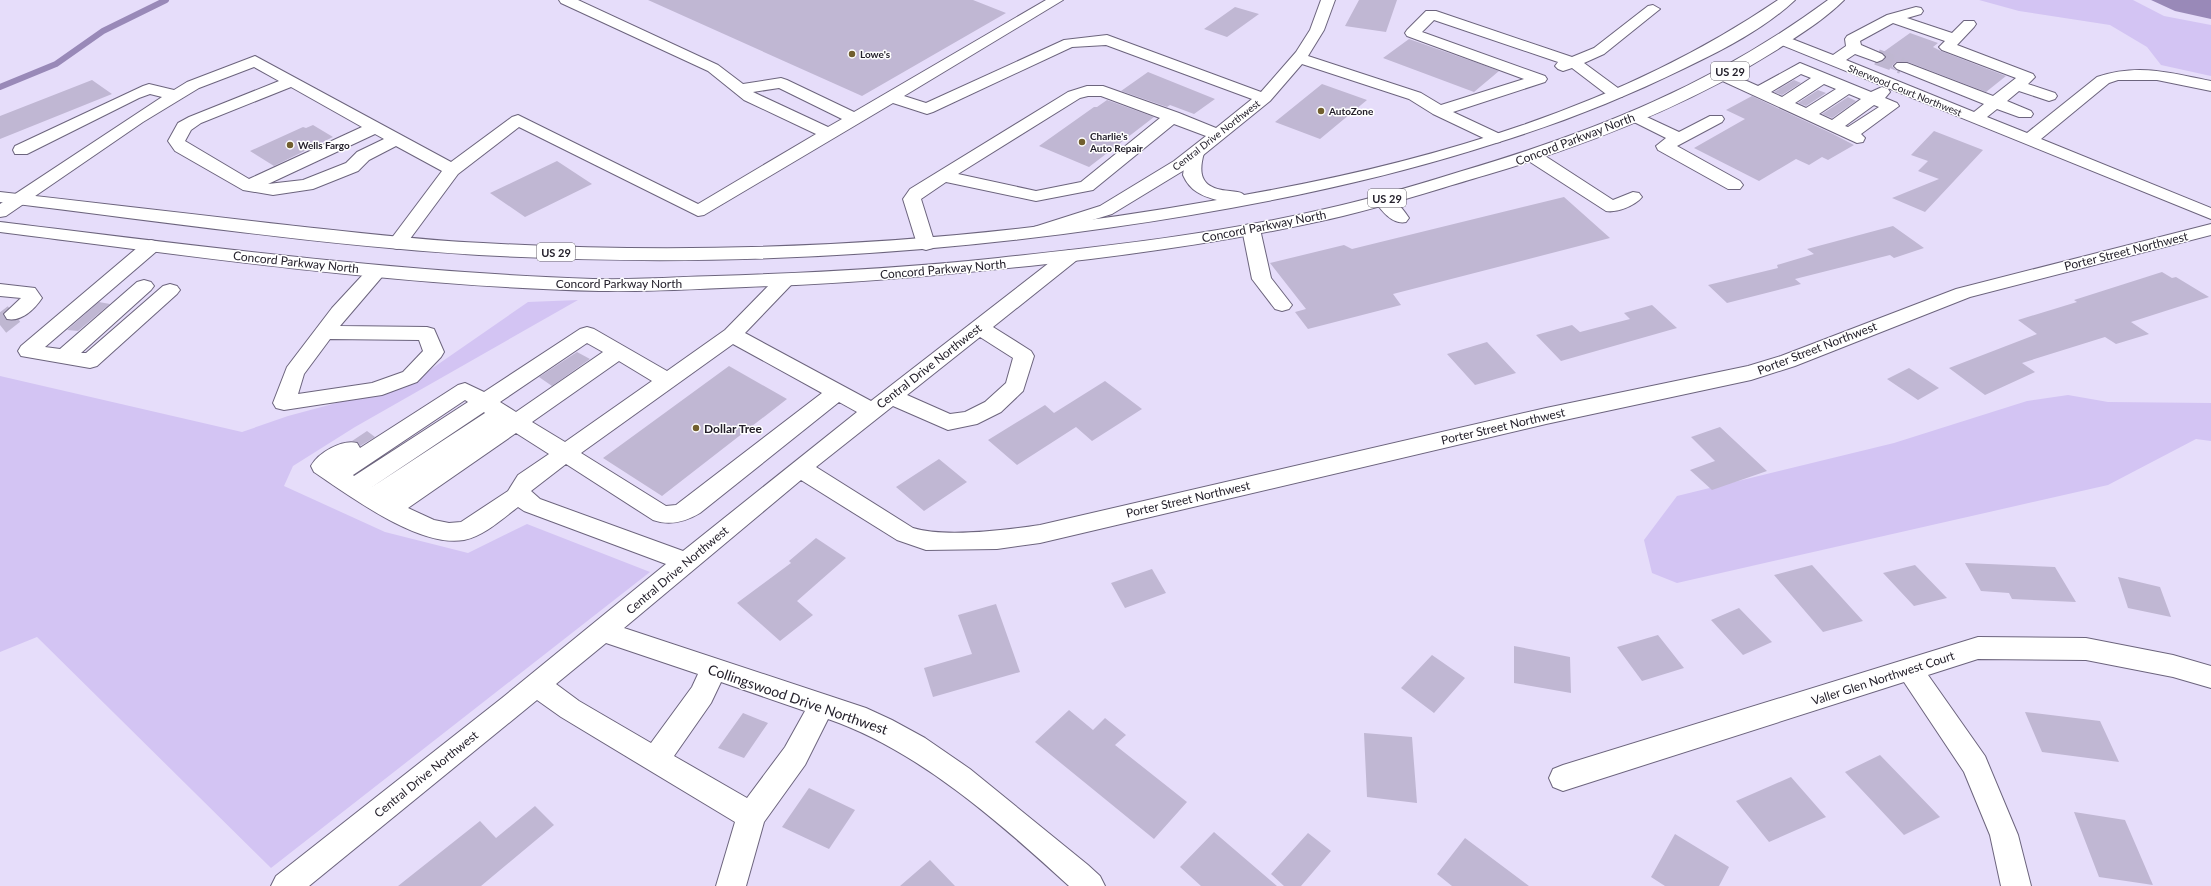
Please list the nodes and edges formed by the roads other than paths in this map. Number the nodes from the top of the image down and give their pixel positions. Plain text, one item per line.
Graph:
1 (566, 0) edge
2 (1056, 0) edge
3 (1328, 0) edge
4 (1788, 0) edge
5 (1838, 0) edge
6 (1653, 9) dead end
7 (1916, 11) dead end
8 (1892, 18) junction
9 (1969, 24) dead end
10 (1742, 31) junction
11 (1954, 39) junction
12 (1776, 44) junction
13 (1854, 48) junction
14 (1876, 57) tunnel mouth
15 (1299, 58) junction
16 (1834, 61) junction
17 (1575, 63) junction
18 (1902, 66) tunnel mouth
19 (1722, 75) junction
20 (1539, 79) junction
21 (1829, 80) junction
22 (292, 81) junction
23 (1893, 85) junction
24 (2018, 85) junction
25 (2211, 86) edge
26 (740, 88) junction
27 (1616, 94) junction
28 (176, 95) junction
29 (2049, 96) dead end
30 (891, 97) junction
31 (1264, 98) junction
32 (1873, 99) junction
33 (1995, 102) junction
34 (1783, 103) junction
35 (1439, 110) junction
36 (2025, 114) dead end
37 (1173, 116) junction
38 (1636, 116) junction
39 (855, 118) junction
40 (1976, 118) junction
41 (1716, 119) dead end
42 (1833, 127) junction
43 (386, 133) junction
44 (829, 134) junction
45 (1219, 135) junction
46 (1494, 138) junction
47 (1679, 138) junction
48 (2029, 140) junction
49 (21, 150) dead end
50 (1196, 153) junction
51 (1533, 156) junction
52 (452, 170) junction
53 (1373, 174) junction
54 (943, 176) junction
55 (1734, 185) dead end
56 (261, 188) junction
57 (0, 197) edge
58 (1634, 197) dead end
59 (1260, 198) junction
60 (19, 199) junction
61 (1382, 199) junction
62 (0, 212) edge
63 (2211, 214) edge
64 (1400, 218) dead end
65 (0, 227) edge
66 (2211, 228) edge
67 (1252, 229) junction
68 (1040, 231) junction
69 (397, 243) junction
70 (926, 244) junction
71 (151, 246) junction
72 (1070, 256) junction
73 (377, 271) junction
74 (785, 280) junction
75 (109, 281) junction
76 (144, 286) junction
77 (0, 290) edge
78 (1282, 305) dead end
79 (14, 314) tunnel mouth
80 (979, 327) junction
81 (325, 332) junction
82 (732, 335) junction
83 (618, 352) junction
84 (64, 357) junction
85 (668, 381) junction
86 (838, 392) junction
87 (891, 396) junction
88 (485, 406) junction
89 (872, 411) junction
90 (566, 453) junction
91 (800, 468) junction
92 (520, 494) junction
93 (373, 498) junction
94 (686, 562) junction
95 (602, 631) junction
96 (714, 669) junction
97 (1910, 670) junction
98 (2211, 676) edge
99 (536, 686) junction
100 (822, 705) junction
101 (656, 758) junction
102 (1563, 778) dead end
103 (751, 816) junction
104 (286, 886) edge
105 (731, 886) edge
106 (1090, 886) edge
107 (2016, 886) edge

1 - 26 main road
2 - 30 main road
3 - 15 main road, Central Drive Northwest
4 - 10 main road, US 29
5 - 12 main road, Concord Parkway North / US 29
6 - 17 main road
7 - 8 main road
8 - 11 main road
8 - 13 main road
9 - 11 main road
10 - 12 main road, Sherwood Court Northwest
10 - 27 main road, US 29
11 - 24 main road
12 - 16 main road, Sherwood Court Northwest
12 - 19 main road, Concord Parkway North / US 29
13 - 14 main road
13 - 16 main road
15 - 31 main road, Central Drive Northwest
15 - 35 main road
16 - 23 main road, Sherwood Court Northwest
17 - 20 main road
17 - 20 main road
17 - 27 main road
18 - 33 main road
19 - 34 main road
19 - 38 main road, Concord Parkway North / US 29
20 - 35 main road
21 - 32 main road
21 - 34 main road
21 - 34 main road
21 - 34 main road
22 - 28 main road
22 - 43 main road
22 - 56 main road
23 - 32 main road
23 - 40 main road, Sherwood Court Northwest
24 - 29 main road
24 - 33 main road
25 - 48 main road
26 - 39 main road
26 - 44 main road
27 - 46 main road, US 29
28 - 49 main road
28 - 60 main road
30 - 31 main road
30 - 39 main road
31 - 45 main road, Central Drive Northwest
32 - 42 main road
32 - 42 main road
33 - 36 main road
33 - 40 main road
34 - 42 main road
35 - 46 main road
37 - 45 main road
37 - 54 main road
37 - 54 main road
38 - 47 main road
38 - 51 main road, Concord Parkway North / US 29
39 - 44 main road
40 - 48 main road, Sherwood Court Northwest
41 - 47 main road
43 - 52 main road
43 - 56 main road
43 - 56 main road
44 - 52 main road
45 - 50 main road, Central Drive Northwest
46 - 53 main road, US 29
47 - 55 main road
48 - 63 main road, Sherwood Court Northwest
50 - 59 main road
50 - 68 main road, Central Drive Northwest
51 - 58 main road
51 - 61 main road, Concord Parkway North / US 29
52 - 69 main road
53 - 59 main road, US 29
53 - 72 main road, Central Drive Northwest
54 - 70 main road
57 - 60 main road, US 29
59 - 68 main road, US 29
60 - 62 main road
60 - 69 main road, US 29
61 - 64 main road
61 - 67 main road, Concord Parkway North / US 29
65 - 71 main road, Concord Parkway North / US 29
66 - 91 main road, Porter Street Northwest
67 - 72 main road, Concord Parkway North / US 29
67 - 78 main road
68 - 70 main road, US 29
69 - 70 main road, US 29
71 - 73 main road, Concord Parkway North / US 29
71 - 75 main road
72 - 74 main road, Concord Parkway North / US 29
72 - 80 main road, Central Drive Northwest
73 - 74 main road, Concord Parkway North / US 29
73 - 81 main road
74 - 82 main road
75 - 76 main road
75 - 84 main road
76 - 84 main road
76 - 84 main road
77 - 79 main road
80 - 87 main road, Central Drive Northwest
80 - 87 main road
81 - 81 main road
82 - 85 main road
82 - 86 main road
83 - 85 main road
83 - 88 main road
83 - 88 main road
85 - 90 main road
86 - 89 main road
86 - 90 main road
87 - 89 main road, Central Drive Northwest
88 - 90 main road
88 - 93 main road
88 - 93 main road
88 - 93 main road
89 - 91 main road, Central Drive Northwest
90 - 92 main road
91 - 94 main road, Central Drive Northwest
92 - 93 main road
92 - 94 main road
94 - 95 main road, Central Drive Northwest
95 - 96 main road, Collingswood Drive Northwest
95 - 99 main road, Central Drive Northwest
96 - 100 main road, Collingswood Drive Northwest
96 - 101 main road
97 - 98 main road, Valler Glen Northwest Court
97 - 102 main road, Valler Glen Northwest Court
97 - 107 main road
99 - 101 main road
99 - 104 main road, Central Drive Northwest
100 - 103 main road
100 - 106 main road, Collingswood Drive Northwest
101 - 103 main road
103 - 105 main road

